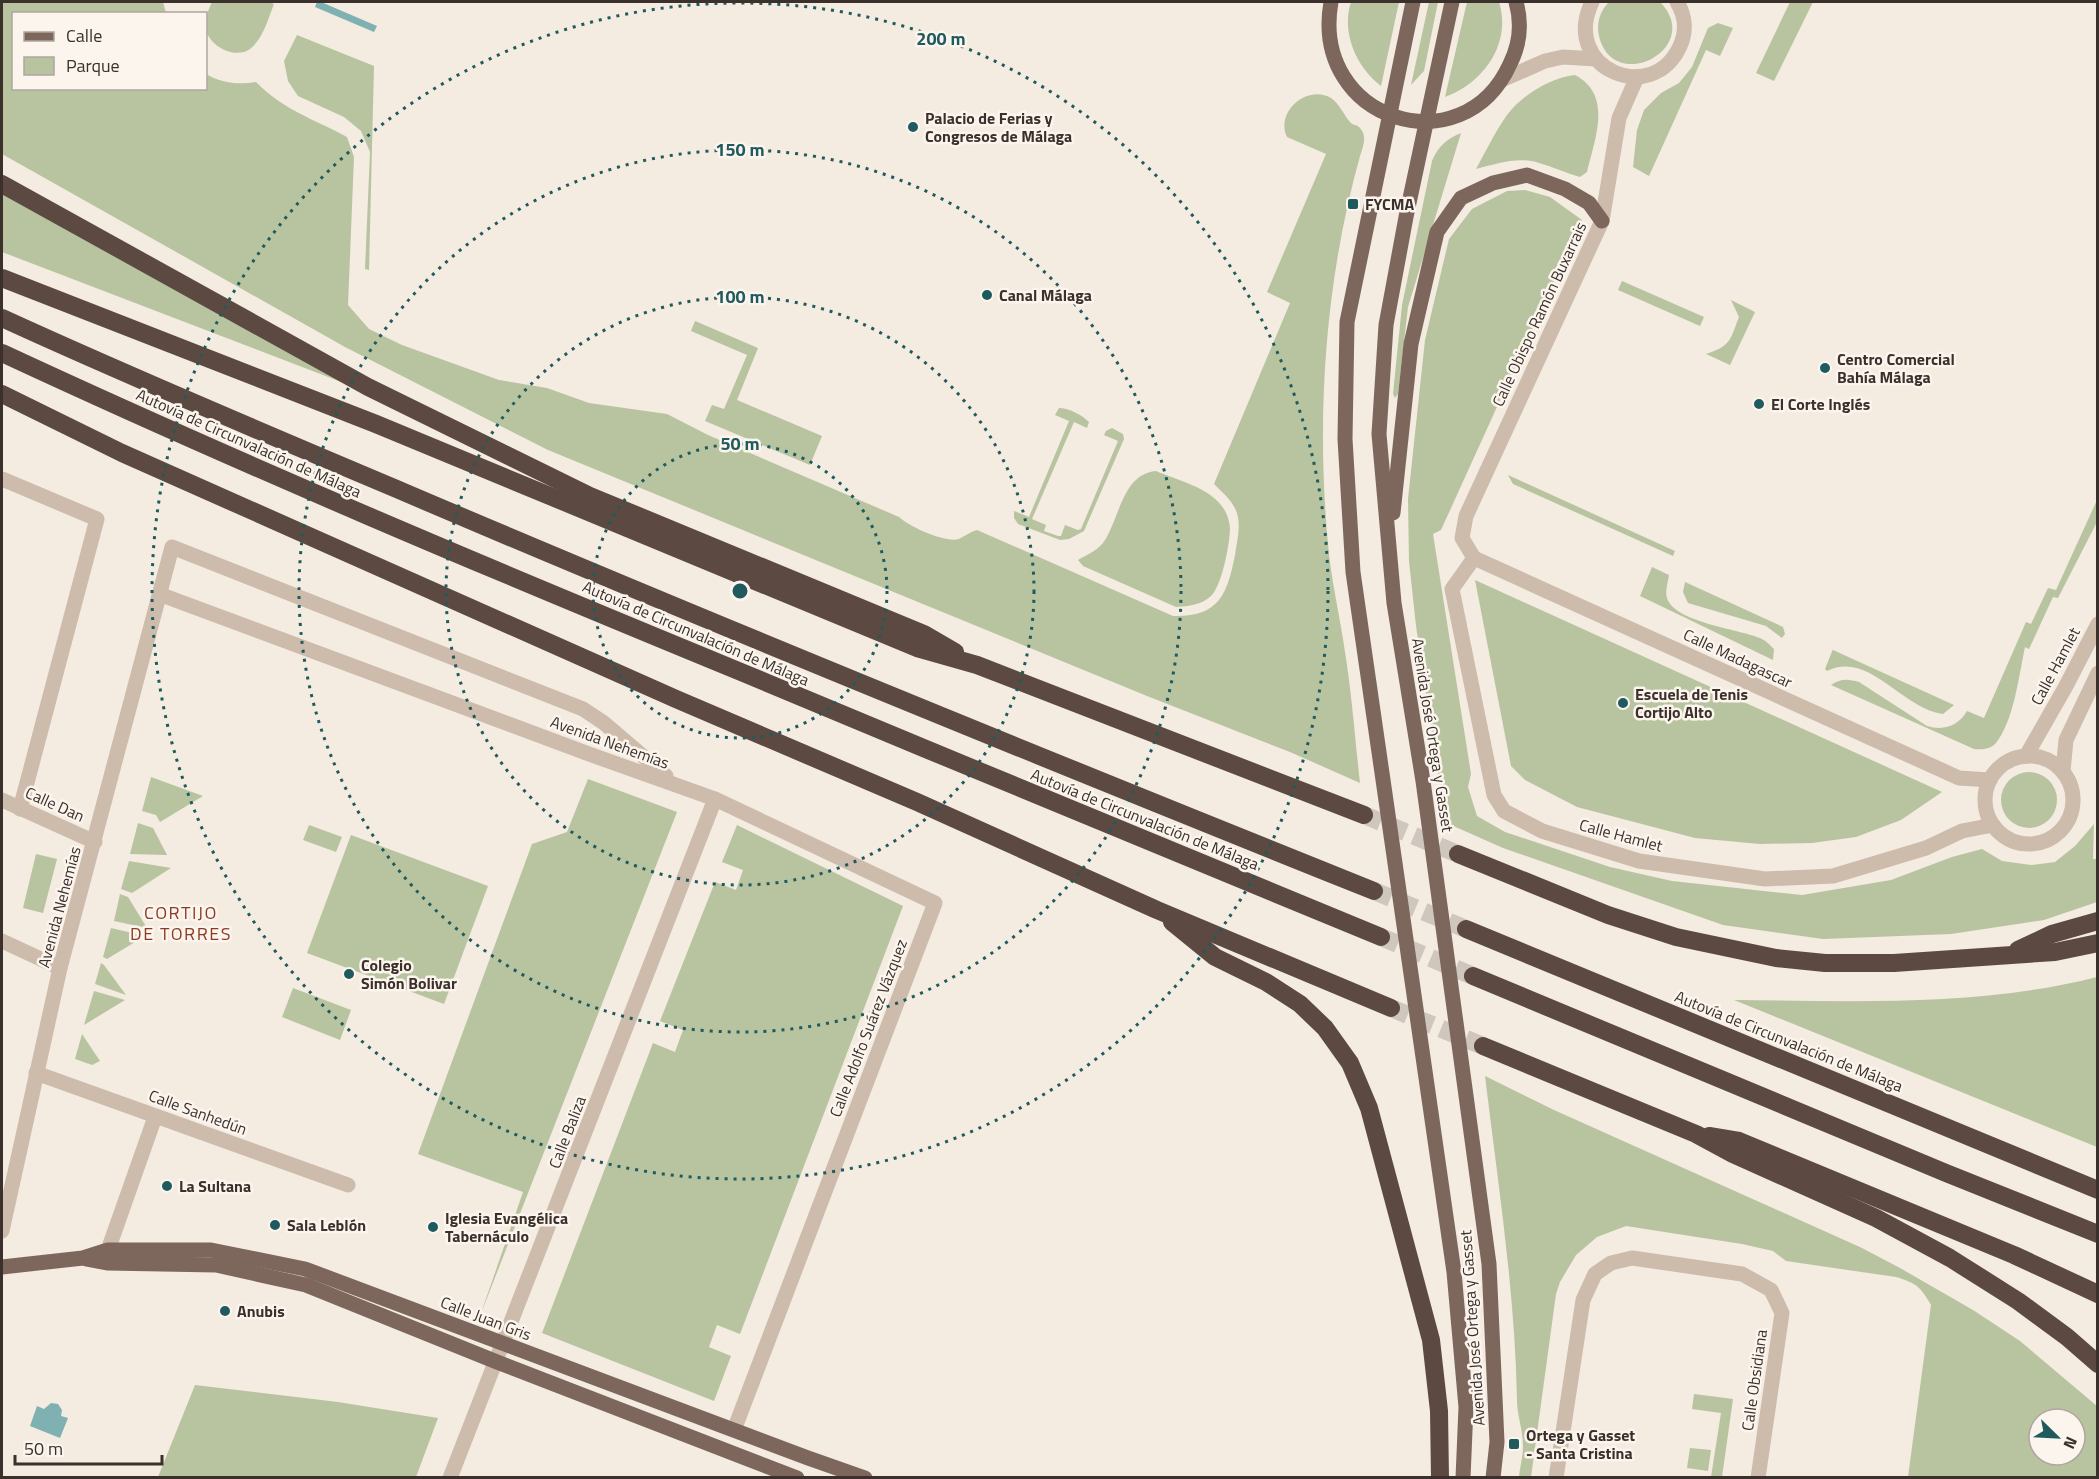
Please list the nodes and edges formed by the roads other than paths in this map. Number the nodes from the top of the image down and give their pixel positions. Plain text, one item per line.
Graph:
1 (1331, 2) edge
2 (1413, 2) edge
3 (1452, 2) edge
4 (1516, 2) edge
5 (1592, 2) edge
6 (1681, 2) edge
7 (1596, 59) junction
8 (1637, 77) junction
9 (1503, 79) junction
10 (1389, 115) junction
11 (1426, 121) junction
12 (2, 184) edge
13 (1602, 221) junction
14 (2, 278) edge
15 (2, 318) edge
16 (2, 353) edge
17 (2, 394) edge
18 (2, 479) edge
19 (1390, 540) junction
20 (1474, 558) junction
21 (159, 594) junction
22 (2097, 624) edge
23 (977, 665) junction
24 (2097, 673) edge
25 (2026, 756) junction
26 (2063, 771) junction
27 (1990, 780) junction
28 (678, 785) junction
29 (716, 799) junction
30 (2, 800) edge
31 (20, 809) junction
32 (1364, 815) tunnel mouth
33 (1993, 825) junction
34 (95, 842) junction
35 (1458, 854) tunnel mouth
36 (1374, 891) tunnel mouth
37 (1156, 910) junction
38 (2097, 921) edge
39 (1466, 929) tunnel mouth
40 (1381, 937) tunnel mouth
41 (2, 941) edge
42 (2097, 943) edge
43 (2010, 954) junction
44 (60, 968) junction
45 (1473, 976) tunnel mouth
46 (1391, 1008) tunnel mouth
47 (1483, 1046) tunnel mouth
48 (36, 1072) junction
49 (155, 1116) junction
50 (1696, 1134) junction
51 (348, 1185) dead end
52 (2097, 1190) edge
53 (2, 1231) edge
54 (2097, 1234) edge
55 (108, 1256) junction
56 (2, 1268) edge
57 (2097, 1294) edge
58 (504, 1344) junction
59 (497, 1362) junction
60 (2097, 1364) edge
61 (734, 1431) junction
62 (450, 1478) edge
63 (797, 1478) edge
64 (865, 1478) edge
65 (1440, 1478) edge
66 (1463, 1478) edge
67 (1492, 1478) edge
68 (1556, 1478) edge
69 (1758, 1478) edge

1 - 10 main road
2 - 10 main road, Avenida José Ortega y Gasset
3 - 11 main road, Avenida José Ortega y Gasset
4 - 9 main road
5 - 7 street
6 - 8 street
7 - 8 street
7 - 9 street
8 - 13 street, Calle Obispo Ramón Buxarrais
9 - 11 main road
10 - 11 main road
10 - 66 main road, Avenida José Ortega y Gasset
11 - 19 main road, Avenida José Ortega y Gasset
12 - 23 highway
13 - 19 main road
13 - 20 street, Calle Obispo Ramón Buxarrais
14 - 23 highway
15 - 36 highway, Autovía de Circunvalación de Málaga
16 - 40 highway, Autovía de Circunvalación de Málaga
17 - 37 highway
18 - 31 street
19 - 67 main road, Avenida José Ortega y Gasset
20 - 27 street, Calle Madagascar
20 - 33 street, Calle Hamlet
21 - 28 street, Avenida Nehemías
21 - 28 street, Avenida Nehemías
21 - 34 street, Avenida Nehemías
22 - 25 street, Calle Hamlet
23 - 32 highway
24 - 26 street
25 - 26 street
25 - 27 street
26 - 33 street
27 - 33 street
28 - 29 street, Calle Adolfo Suárez Vázquez
29 - 58 street, Calle Baliza
29 - 61 street, Calle Adolfo Suárez Vázquez
30 - 31 street, Calle Dan
31 - 34 street, Calle Dan
34 - 44 street, Avenida Nehemías
35 - 43 highway
37 - 46 highway
37 - 65 highway
38 - 43 highway
39 - 52 highway, Autovía de Circunvalación de Málaga
41 - 44 street
42 - 43 highway
44 - 48 street, Avenida Nehemías
45 - 54 highway
47 - 50 highway
48 - 49 street, Calle Sanhedún
48 - 53 street, Avenida Nehemías
49 - 51 street, Calle Sanhedún
49 - 55 street
50 - 57 highway
50 - 60 highway
55 - 56 main road, Calle Juan Gris
55 - 58 main road, Calle Juan Gris
55 - 59 main road, Calle Juan Gris
58 - 59 street, Calle Baliza
58 - 61 main road, Calle Juan Gris
59 - 62 street, Calle Baliza
59 - 63 main road, Calle Juan Gris
61 - 64 main road, Calle Juan Gris
68 - 69 street, Calle Obsidiana

